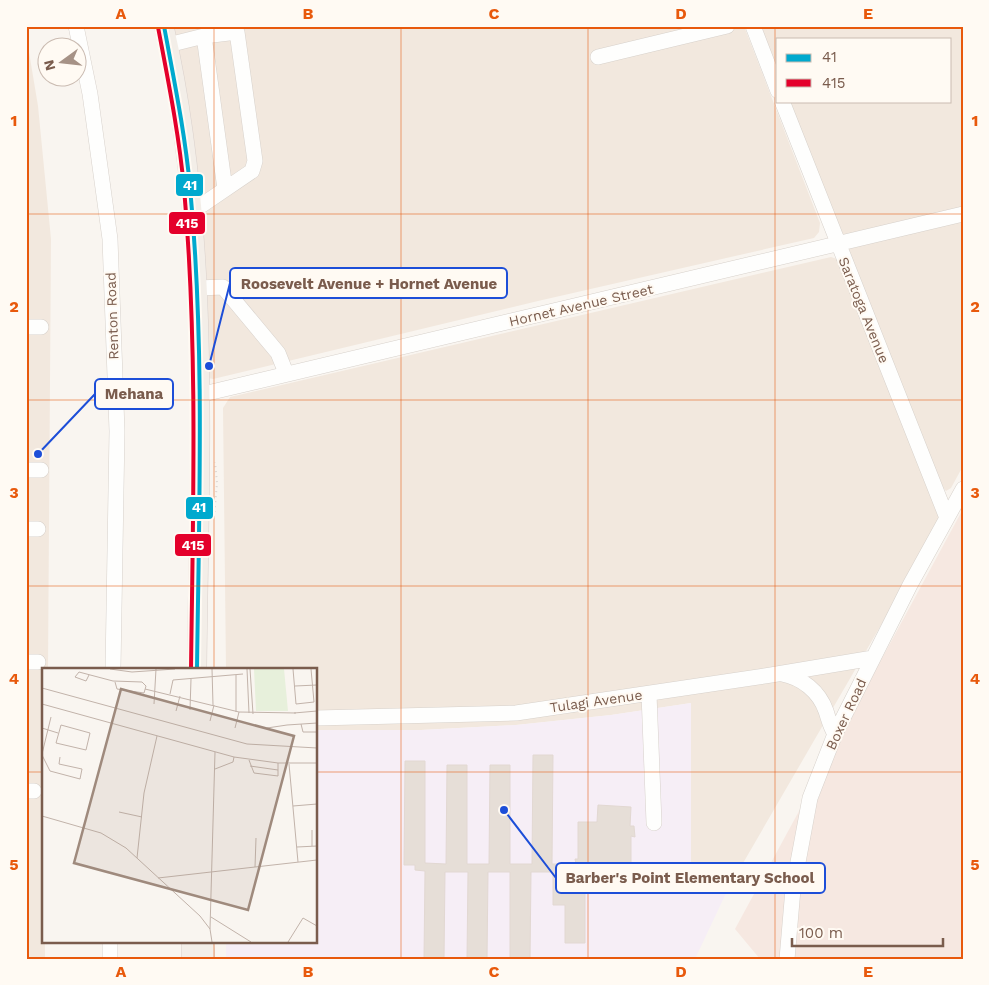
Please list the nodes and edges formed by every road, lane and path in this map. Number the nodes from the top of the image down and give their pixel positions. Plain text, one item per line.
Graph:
1 (76, 26) edge
2 (164, 26) edge
3 (727, 26) edge
4 (753, 26) edge
5 (204, 36) junction
6 (168, 45) junction
7 (598, 57) dead end
8 (776, 86) edge
9 (782, 102) edge
10 (225, 190) junction
11 (192, 206) junction
12 (963, 214) edge
13 (837, 244) junction
14 (198, 288) junction
15 (286, 373) junction
16 (199, 395) junction
17 (214, 459) dead end
18 (963, 489) edge
19 (948, 518) junction
20 (214, 519) dead end
21 (873, 658) junction
22 (114, 668) edge
23 (197, 668) edge
24 (780, 674) junction
25 (648, 694) junction
26 (318, 718) edge
27 (835, 734) junction
28 (654, 823) dead end
29 (110, 942) edge
30 (192, 942) edge
31 (204, 942) edge
32 (110, 959) edge
33 (191, 959) edge
34 (205, 959) edge
35 (787, 959) edge

1 - 22 street, Renton Road
2 - 6 main road
3 - 7 street
4 - 8 street
5 - 6 street
5 - 10 street
5 - 10 street
6 - 11 main road
9 - 13 street, Saratoga Avenue
10 - 11 street
11 - 14 main road
12 - 13 street, Hornet Avenue Street
13 - 15 street, Hornet Avenue Street
13 - 19 street, Saratoga Avenue
14 - 15 street
14 - 16 main road
15 - 16 street, Hornet Avenue Street
16 - 23 main road
17 - 20 path
18 - 19 street, Boxer Road
19 - 21 street, Boxer Road
21 - 24 street, Tulagi Avenue
21 - 27 street, Boxer Road
24 - 25 street, Tulagi Avenue
24 - 27 street
25 - 26 street, Tulagi Avenue
25 - 28 street
27 - 35 street, Boxer Road
29 - 32 street
30 - 33 main road
31 - 34 main road

